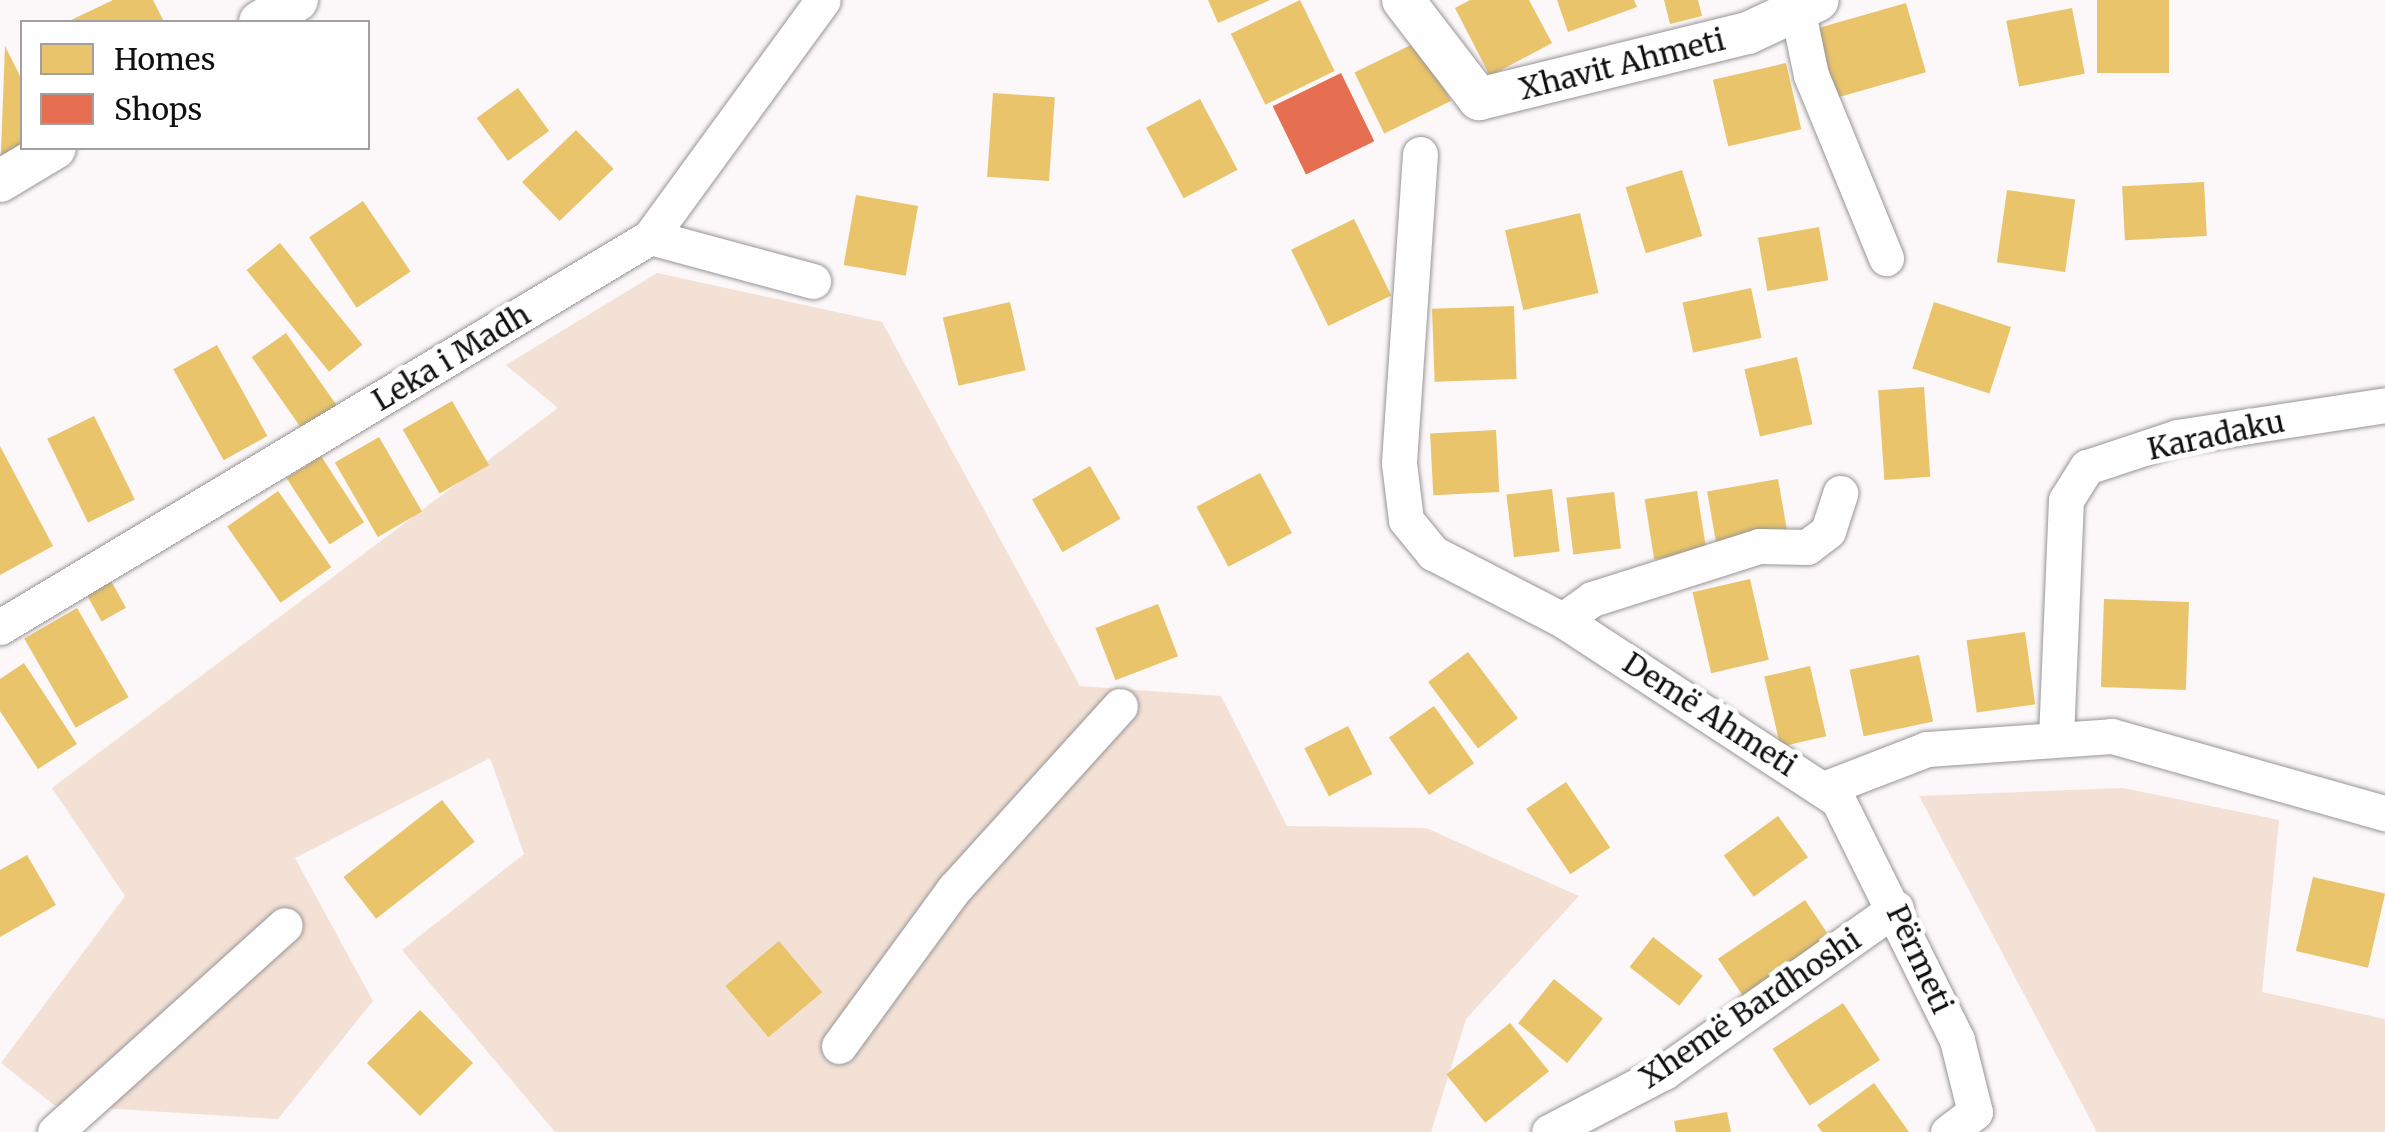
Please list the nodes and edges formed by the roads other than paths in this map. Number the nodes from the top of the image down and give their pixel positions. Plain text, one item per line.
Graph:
1 (296, 0) edge
2 (824, 0) edge
3 (1403, 0) edge
4 (1807, 4) edge
5 (263, 20) edge
6 (52, 150) edge
7 (1420, 154) dead end
8 (0, 181) edge
9 (650, 236) junction
10 (1886, 258) dead end
11 (813, 281) dead end
12 (2385, 406) edge
13 (1840, 493) dead end
14 (1563, 620) junction
15 (0, 626) edge
16 (1120, 706) dead end
17 (2056, 738) junction
18 (1826, 788) junction
19 (2385, 812) edge
20 (1896, 908) junction
21 (285, 924) dead end
22 (839, 1046) dead end
23 (55, 1132) edge
24 (1548, 1132) edge
25 (1948, 1132) edge

1 - 5 street
2 - 9 street, Leka i Madh
3 - 4 street, Xhavit Ahmeti
4 - 10 street
6 - 8 street
7 - 14 street, Demë Ahmeti
9 - 11 street
9 - 15 street, Leka i Madh
12 - 17 street, Karadaku
13 - 14 street
14 - 18 street, Demë Ahmeti
16 - 22 street
17 - 18 street, Demë Ahmeti
17 - 19 street, Demë Ahmeti
18 - 20 street, Përmeti
20 - 24 street, Xhemë Bardhoshi
20 - 25 street, Përmeti
21 - 23 street

